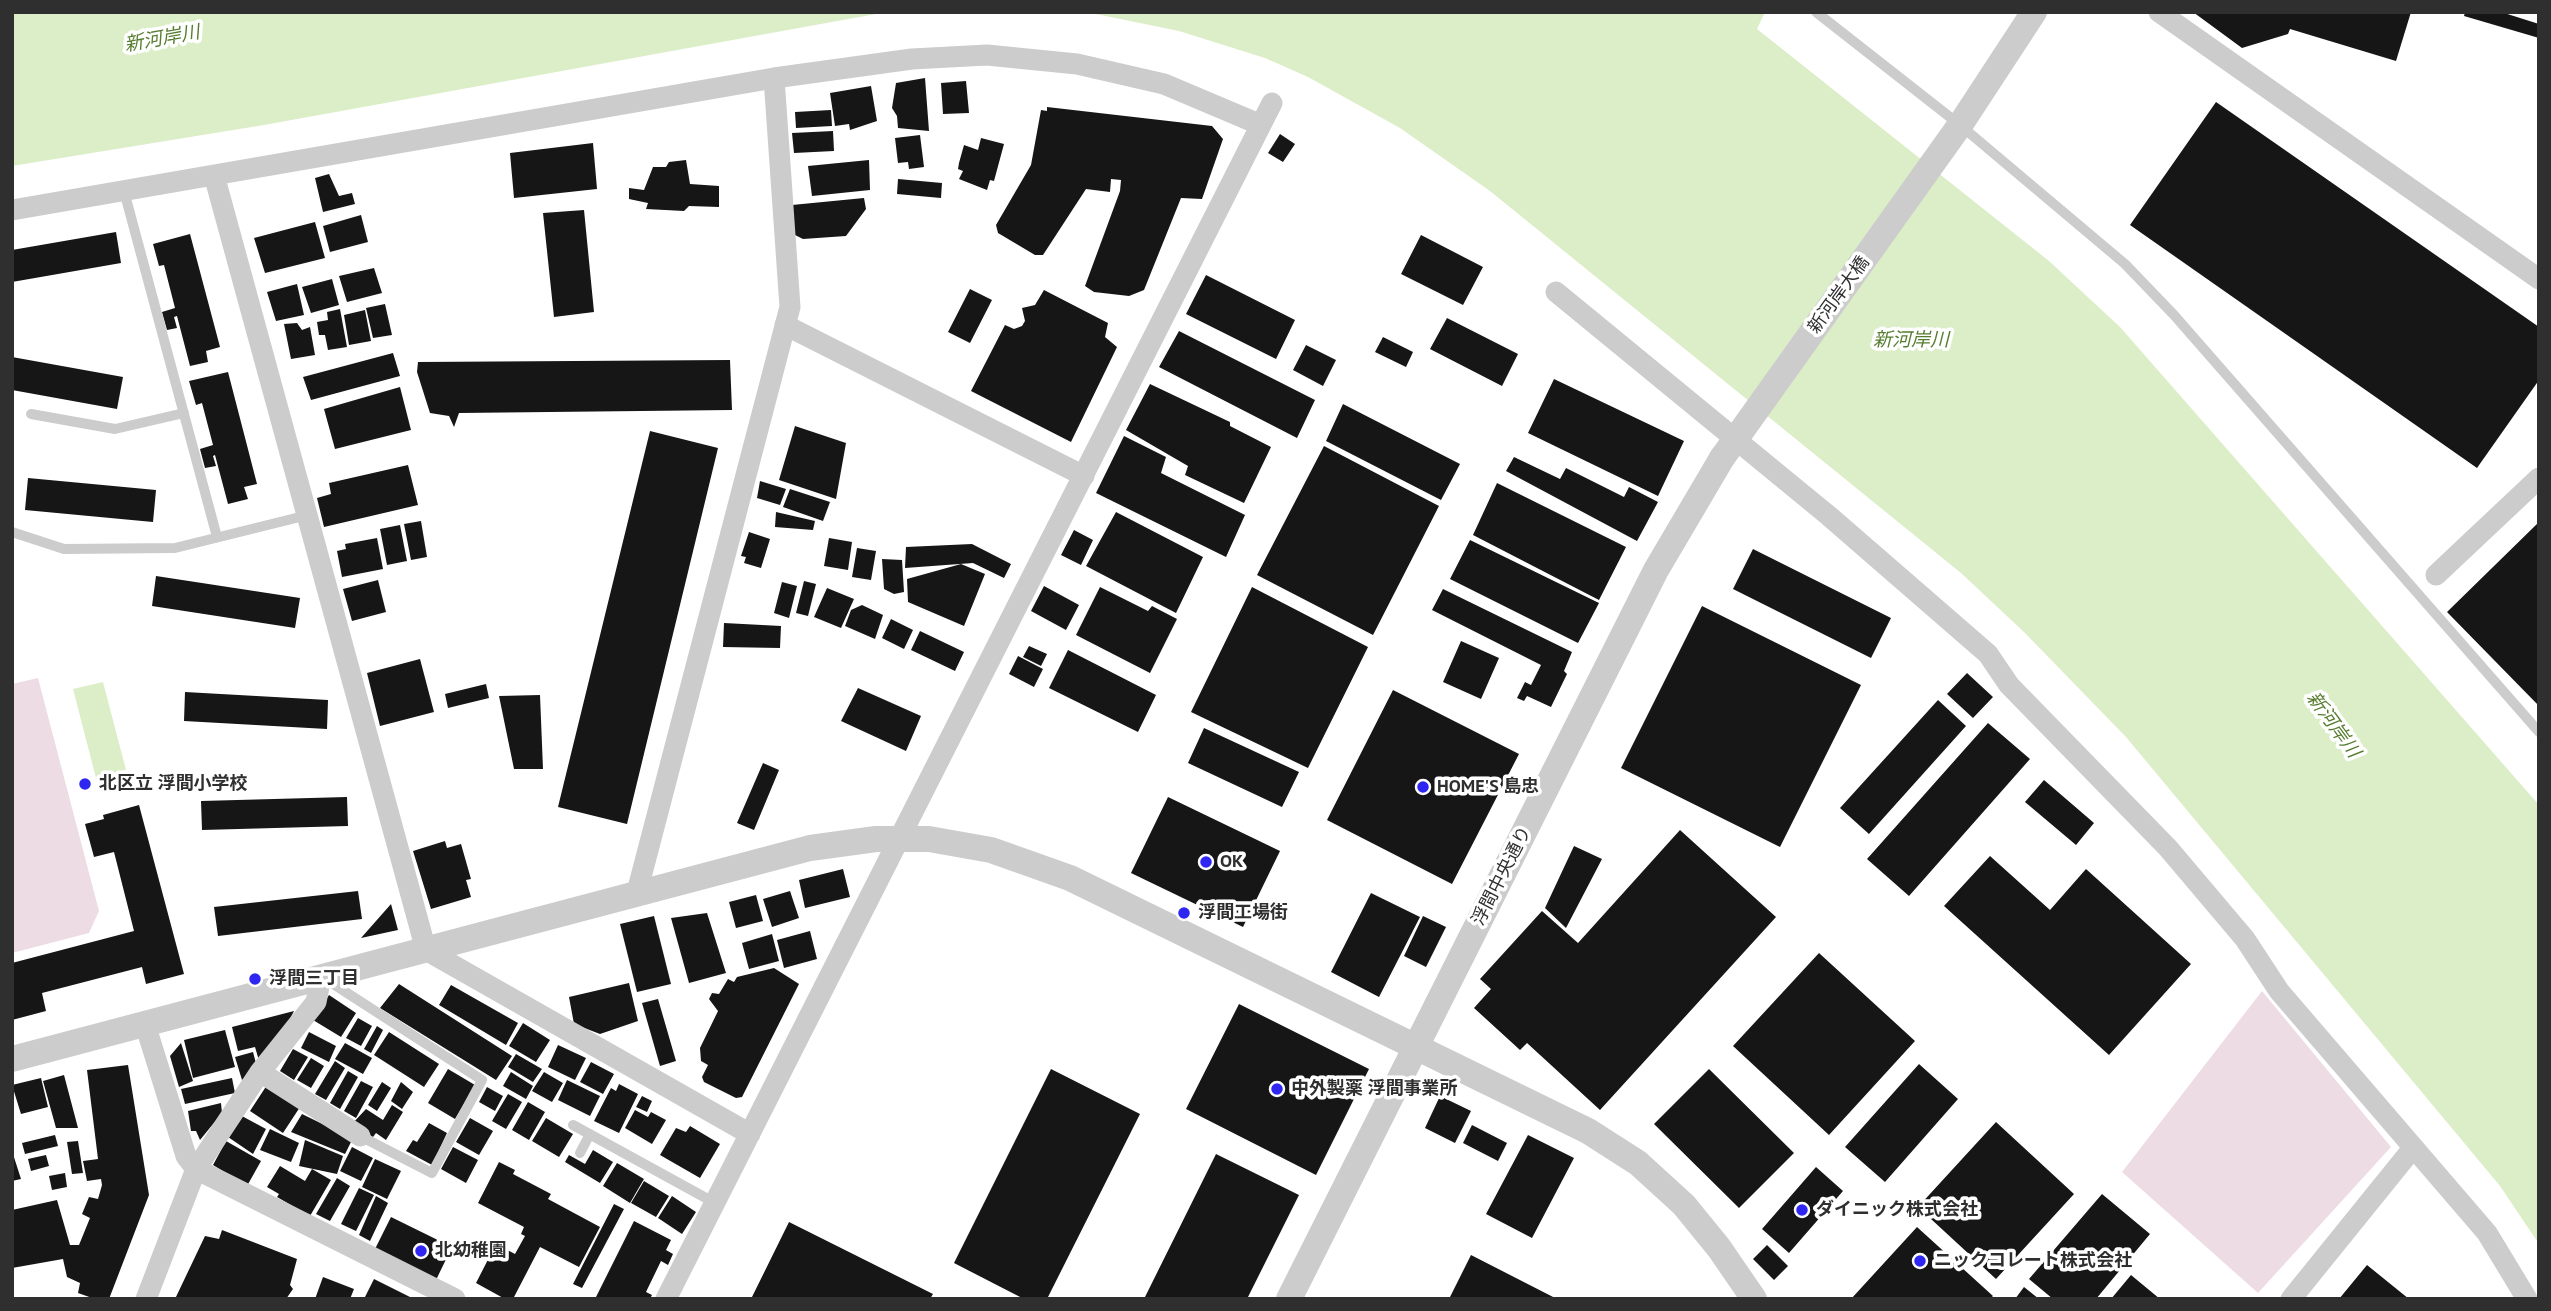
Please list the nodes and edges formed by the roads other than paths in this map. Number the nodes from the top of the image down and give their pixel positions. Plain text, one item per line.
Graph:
1 (1816, 12) edge
2 (2034, 12) edge
3 (2160, 12) edge
4 (774, 78) junction
5 (1272, 103) dead end
6 (1261, 125) junction
7 (1958, 129) junction
8 (214, 175) junction
9 (124, 191) junction
10 (12, 210) edge
11 (2539, 279) edge
12 (1556, 292) dead end
13 (785, 325) junction
14 (184, 413) junction
15 (31, 414) dead end
16 (1722, 457) joint
17 (1084, 476) junction
18 (2539, 478) edge
19 (308, 515) junction
20 (12, 532) edge
21 (217, 537) junction
22 (2436, 575) dead end
23 (2539, 732) edge
24 (901, 839) junction
25 (636, 896) junction
26 (426, 950) junction
27 (321, 976) junction
28 (145, 1024) junction
29 (1416, 1046) junction
30 (12, 1059) edge
31 (260, 1072) junction
32 (573, 1125) dead end
33 (590, 1134) junction
34 (750, 1134) junction
35 (360, 1136) joint
36 (2413, 1148) junction
37 (580, 1153) dead end
38 (196, 1169) junction
39 (715, 1203) junction
40 (146, 1299) edge
41 (455, 1299) edge
42 (666, 1299) edge
43 (1289, 1299) edge
44 (1754, 1299) edge
45 (2291, 1299) edge
46 (2527, 1299) edge

1 - 7 lane
2 - 7 street, 新河岸大橋
3 - 11 street
4 - 6 street
4 - 8 street
4 - 13 street
5 - 6 street
6 - 17 street
7 - 16 street, 新河岸大橋, bridge
7 - 23 lane
8 - 9 street
8 - 19 street
9 - 10 street
9 - 14 lane
12 - 36 street
13 - 17 street
13 - 25 street
14 - 15 lane
14 - 21 lane
16 - 29 street, 浮間中央通り
17 - 24 street
18 - 22 street
19 - 21 lane
19 - 26 street
20 - 21 lane
24 - 25 street
24 - 29 street
24 - 34 street
25 - 26 street
26 - 27 street
26 - 34 street
27 - 28 street
27 - 31 street
27 - 35 lane
28 - 30 street
28 - 38 street
29 - 43 street, 浮間中央通り
29 - 44 street
31 - 35 street
31 - 38 street
32 - 33 lane
33 - 37 lane
33 - 39 lane
34 - 39 street
36 - 45 street
36 - 46 street
38 - 40 street
38 - 41 street
39 - 42 street

